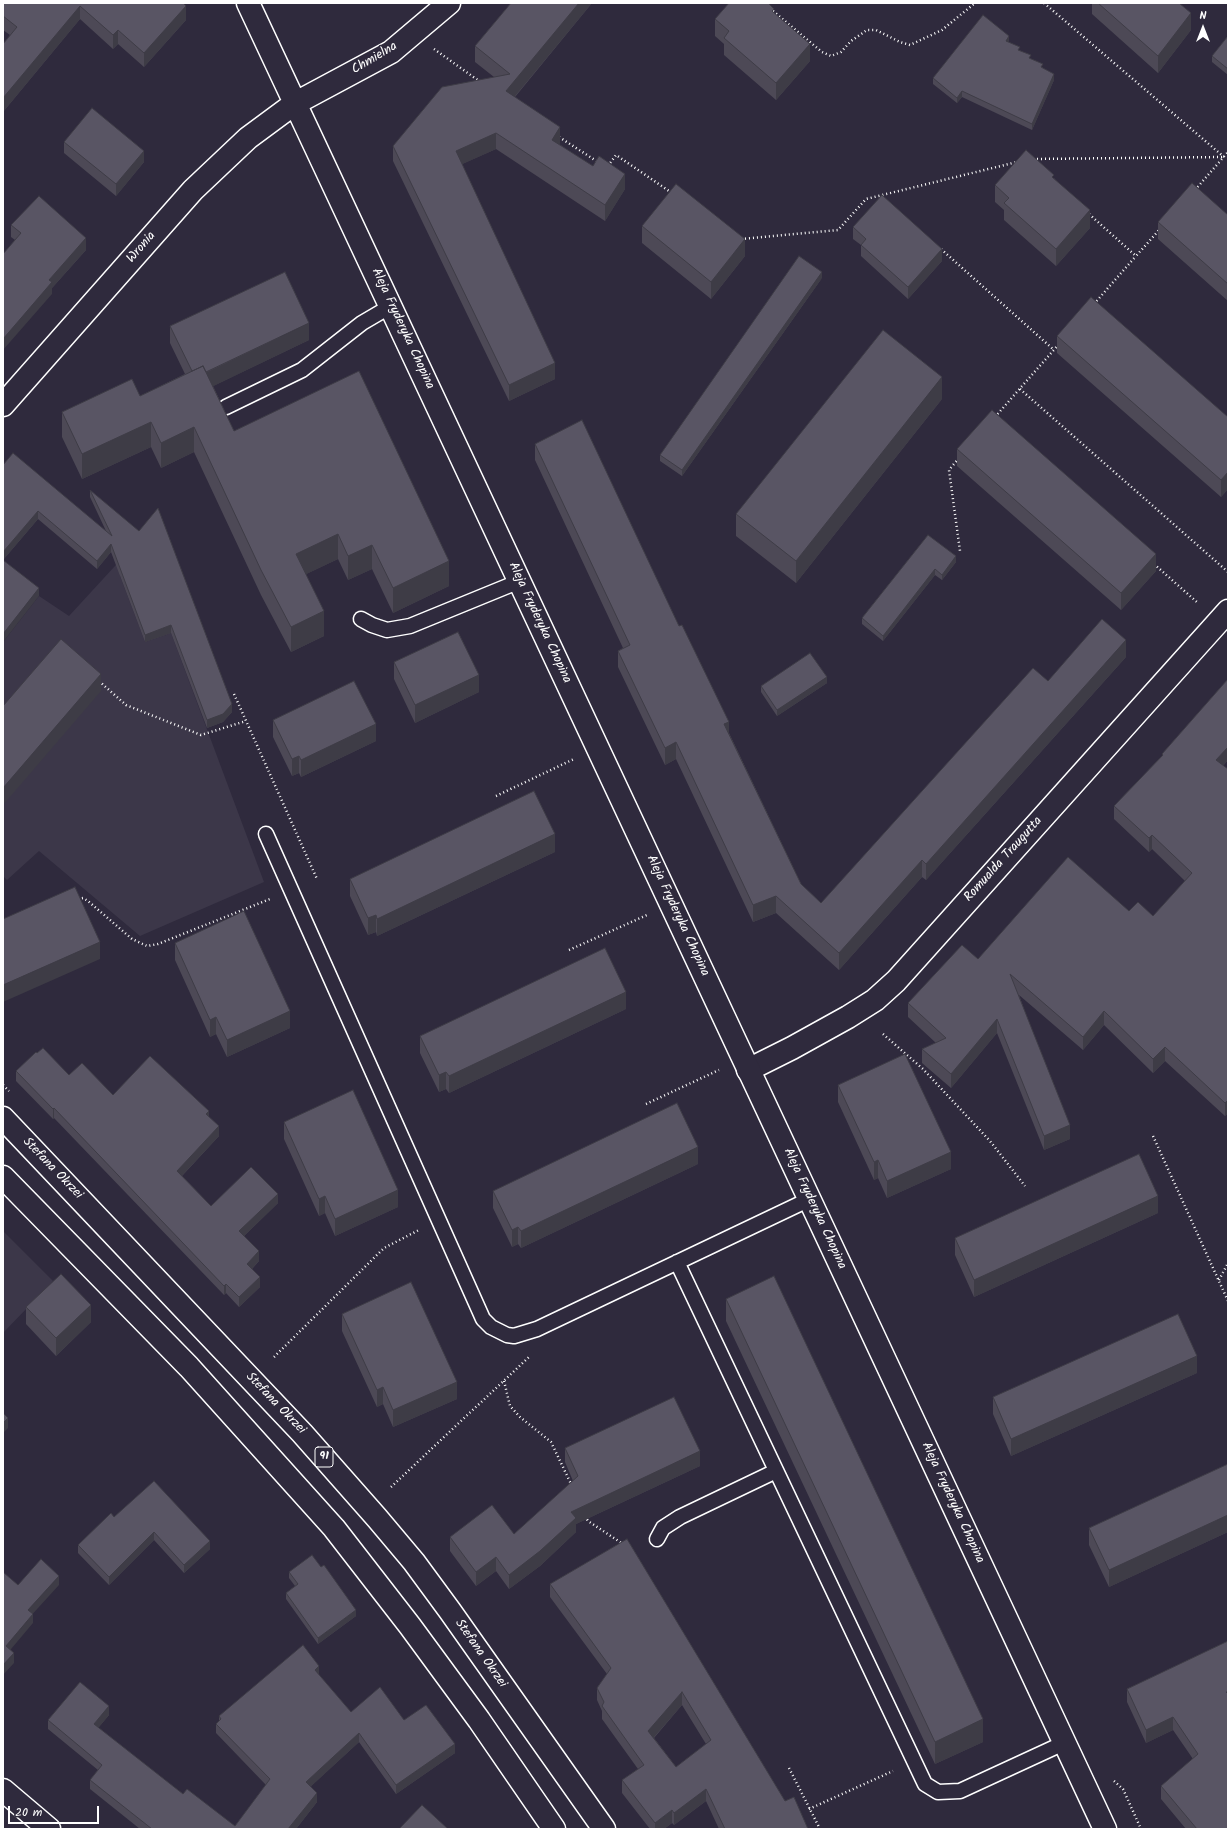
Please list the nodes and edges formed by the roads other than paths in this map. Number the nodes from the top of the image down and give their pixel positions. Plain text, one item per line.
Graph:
1 (248, 3) edge
2 (449, 3) edge
3 (294, 104) junction
4 (391, 306) junction
5 (3, 405) edge
6 (226, 407) dead end
7 (520, 582) junction
8 (1223, 616) edge
9 (361, 619) dead end
10 (266, 834) dead end
11 (746, 1064) junction
12 (3, 1118) edge
13 (3, 1177) edge
14 (810, 1199) junction
15 (677, 1262) junction
16 (776, 1472) junction
17 (657, 1539) dead end
18 (1064, 1743) junction
19 (3, 1790) edge
20 (49, 1829) edge
21 (554, 1829) edge
22 (604, 1829) edge
23 (1105, 1829) edge

1 - 3 street, Aleja Fryderyka Chopina
2 - 3 street, Chmielna
3 - 4 street, Aleja Fryderyka Chopina
3 - 5 street, Wronia
4 - 6 lane
4 - 7 street, Aleja Fryderyka Chopina
7 - 9 lane
7 - 11 street, Aleja Fryderyka Chopina
8 - 11 street, Romualda Traugutta
10 - 15 lane
11 - 14 street, Aleja Fryderyka Chopina
12 - 22 street, Stefana Okrzei / 91
13 - 21 street
14 - 15 lane
14 - 18 street, Aleja Fryderyka Chopina
15 - 16 lane
16 - 17 lane
16 - 18 lane
18 - 23 street, Aleja Fryderyka Chopina
19 - 20 street

